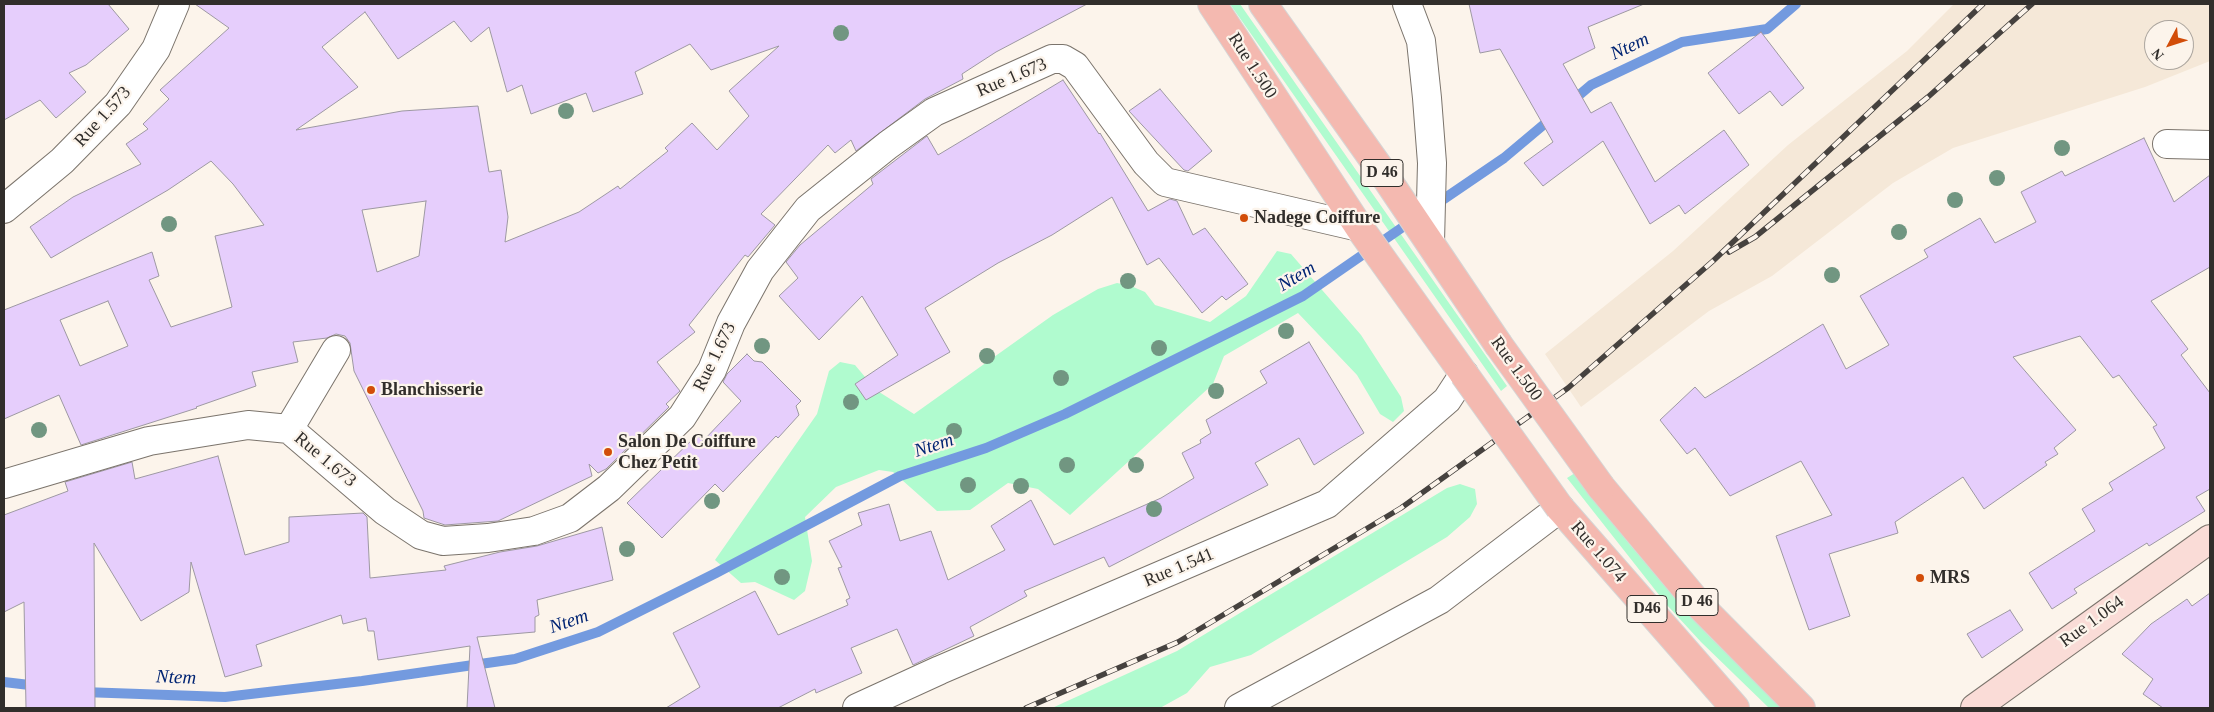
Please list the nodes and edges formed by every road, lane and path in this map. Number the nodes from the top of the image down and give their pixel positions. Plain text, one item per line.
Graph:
1 (175, 4) edge
2 (1212, 4) edge
3 (1263, 4) edge
4 (1407, 4) edge
5 (2167, 144) dead end
6 (2210, 145) edge
7 (4, 209) edge
8 (1359, 227) junction
9 (1430, 242) junction
10 (336, 350) dead end
11 (1464, 374) junction
12 (289, 429) junction
13 (4, 484) edge
14 (1560, 508) junction
15 (2210, 539) edge
16 (2007, 686) junction
17 (857, 708) edge
18 (1240, 708) edge
19 (1735, 708) edge
20 (1802, 708) edge
21 (1961, 708) edge
22 (1975, 708) edge

1 - 7 street, Rue 1.573
2 - 8 main road, Rue 1.500 / D46
3 - 9 main road, Rue 1.500 / D 46
4 - 9 street
5 - 6 street
8 - 11 main road, Rue 1.500 / D46
8 - 12 street, Rue 1.673
9 - 20 main road, Rue 1.500 / D 46, bridge
10 - 12 street
11 - 14 main road, D46, bridge
11 - 17 street, Rue 1.541
12 - 13 street, Rue 1.673
14 - 18 street
14 - 19 main road, Rue 1.074 / D46
15 - 16 main road, Rue 1.064
16 - 21 main road
16 - 22 main road, Rue 1.064

